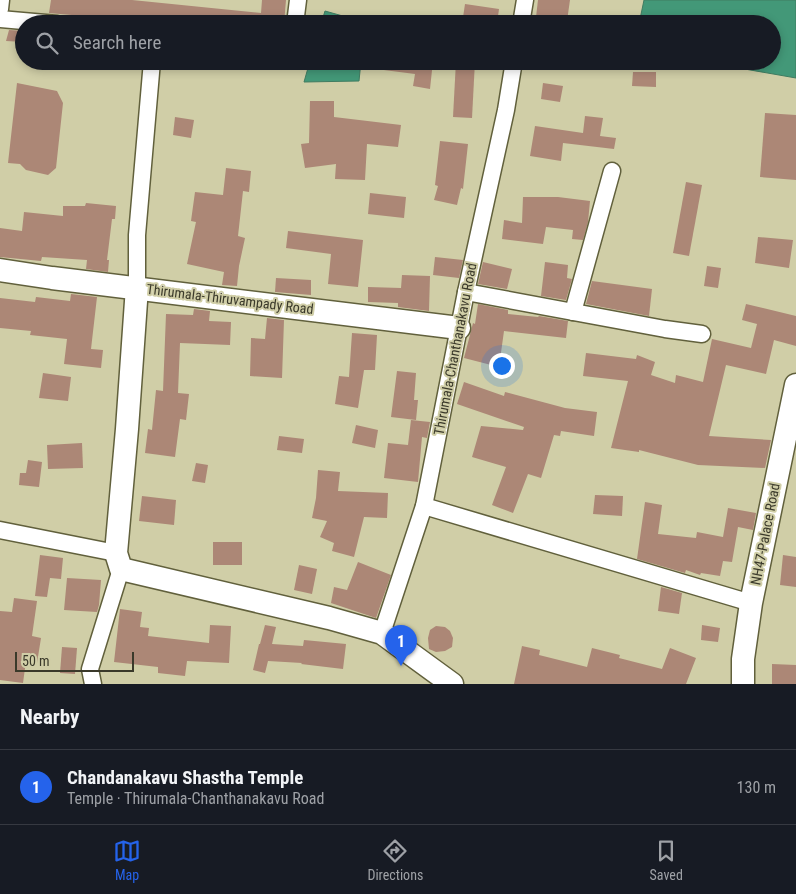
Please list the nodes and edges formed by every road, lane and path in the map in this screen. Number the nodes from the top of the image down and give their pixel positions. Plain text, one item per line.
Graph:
1 (1, 0) edge
2 (298, 0) edge
3 (525, 0) edge
4 (0, 10) edge
5 (296, 15) edge
6 (522, 15) edge
7 (0, 19) edge
8 (15, 20) edge
9 (151, 70) edge
10 (512, 70) edge
11 (612, 172) dead end
12 (0, 270) edge
13 (137, 287) junction
14 (466, 292) junction
15 (573, 312) junction
16 (459, 328) junction
17 (702, 334) dead end
18 (796, 385) edge
19 (793, 414) edge
20 (424, 506) junction
21 (0, 530) edge
22 (119, 561) junction
23 (751, 603) junction
24 (382, 633) junction
25 (93, 684) edge
26 (452, 684) edge
27 (743, 684) edge

1 - 4 street
2 - 5 street
3 - 6 street
7 - 8 street
9 - 13 street
10 - 14 street, Thirumala-Chanthanakavu Road
11 - 15 street
12 - 13 main road, Thirumala-Thiruvampady Road
13 - 16 main road, Thirumala-Thiruvampady Road
13 - 22 main road
14 - 15 street
14 - 16 street, Thirumala-Chanthanakavu Road
15 - 17 street
16 - 20 street, Thirumala-Chanthanakavu Road
18 - 19 main road, NH47-Palace Road
19 - 23 main road, NH47-Palace Road
20 - 23 street
20 - 24 street, Thirumala-Chanthanakavu Road
21 - 22 street
22 - 24 main road
22 - 25 street
23 - 27 main road, NH47-Palace Road
24 - 26 main road

